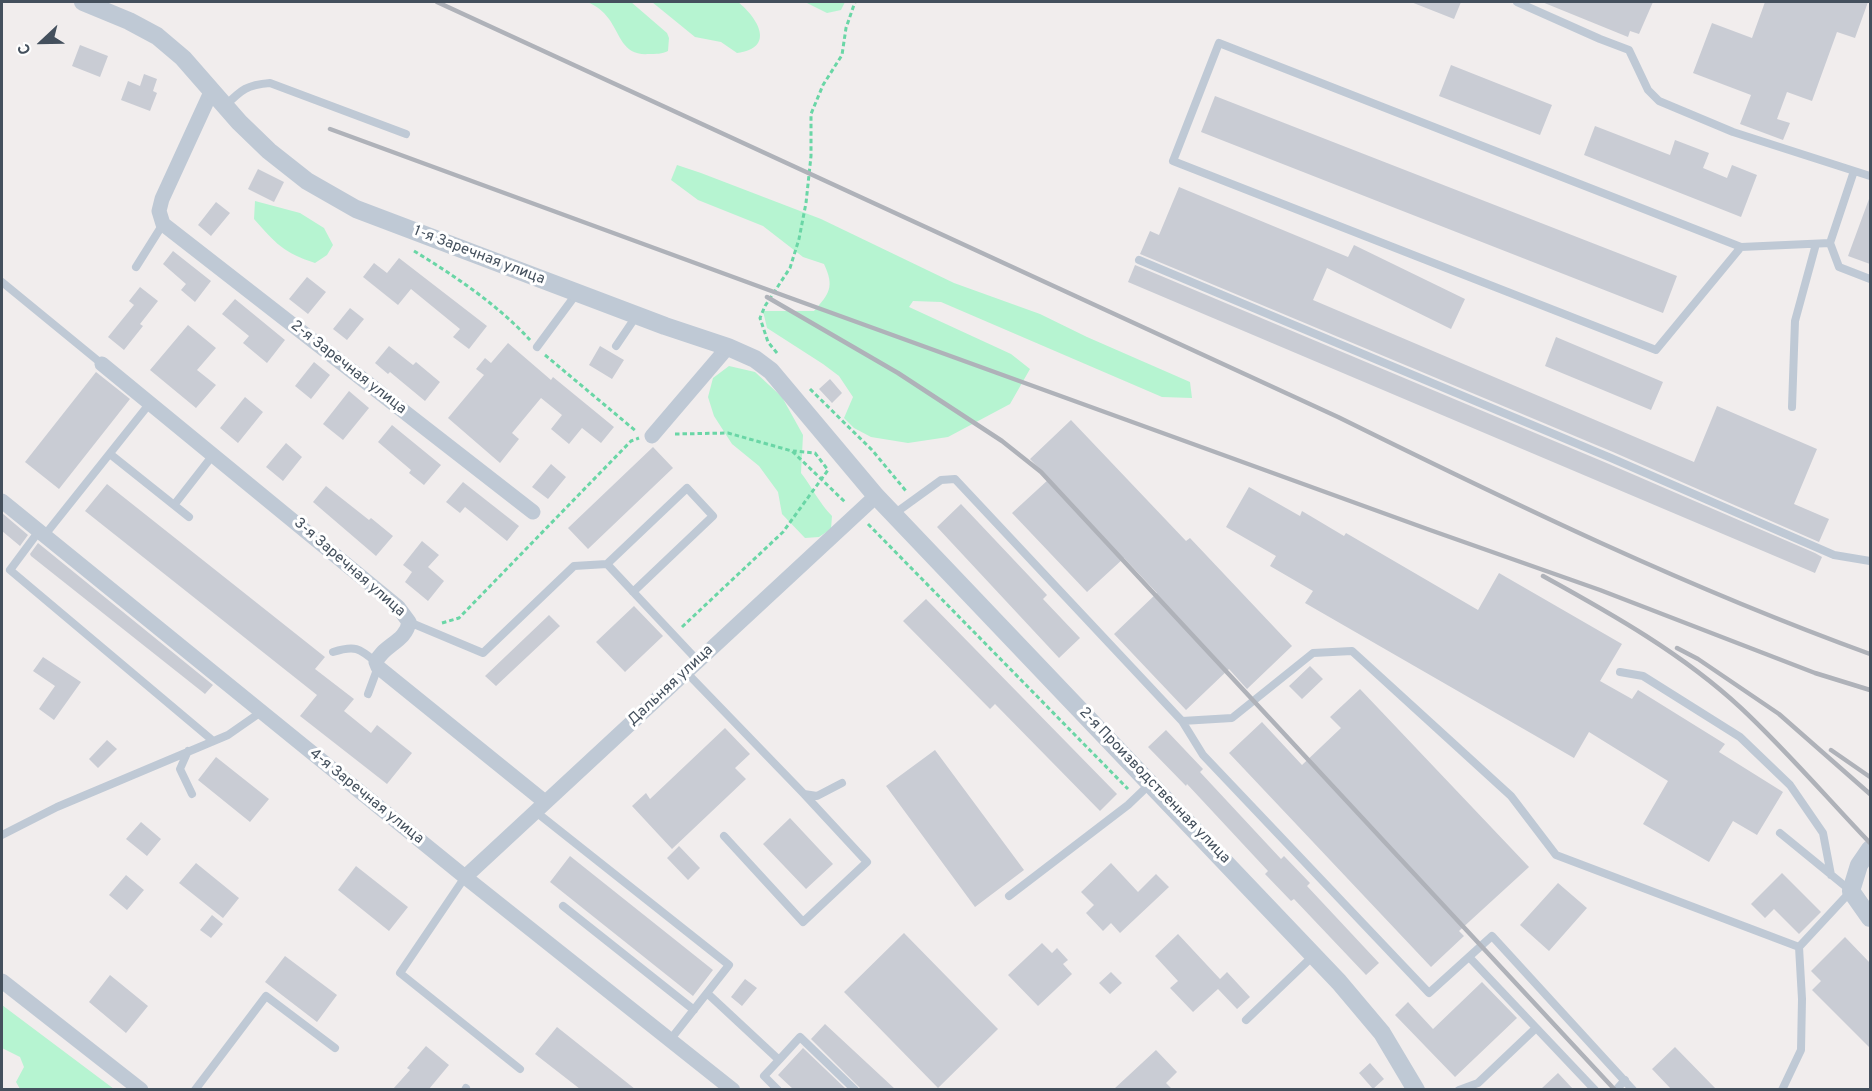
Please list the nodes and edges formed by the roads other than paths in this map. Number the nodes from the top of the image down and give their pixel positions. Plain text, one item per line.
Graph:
1 (83, 2) edge
2 (1517, 2) edge
3 (212, 90) junction
4 (225, 106) junction
5 (406, 134) dead end
6 (1854, 171) junction
7 (1870, 176) edge
8 (163, 224) junction
9 (1830, 243) junction
10 (1816, 244) junction
11 (1741, 247) junction
12 (1139, 260) dead end
13 (136, 267) dead end
14 (1870, 279) edge
15 (2, 282) edge
16 (577, 293) junction
17 (637, 315) junction
18 (616, 346) dead end
19 (537, 347) road end
20 (728, 347) junction
21 (102, 364) joint
22 (150, 403) junction
23 (1792, 407) dead end
24 (652, 436) road end
25 (110, 454) junction
26 (213, 455) junction
27 (876, 496) junction
28 (2, 501) edge
29 (174, 505) junction
30 (533, 512) dead end
31 (894, 514) junction
32 (189, 517) dead end
33 (42, 533) junction
34 (1870, 561) edge
35 (607, 564) junction
36 (633, 592) junction
37 (415, 624) junction
38 (333, 652) dead end
39 (698, 661) junction
40 (377, 664) junction
41 (686, 672) junction
42 (1620, 672) dead end
43 (368, 694) dead end
44 (261, 712) junction
45 (1182, 721) junction
46 (213, 741) junction
47 (188, 751) junction
48 (842, 783) dead end
49 (1150, 783) junction
50 (192, 794) dead end
51 (804, 794) junction
52 (541, 807) junction
53 (1780, 833) dead end
54 (2, 836) edge
55 (724, 836) dead end
56 (1870, 849) edge
57 (1832, 875) junction
58 (465, 877) junction
59 (1851, 891) junction
60 (1009, 896) dead end
61 (563, 906) dead end
62 (1870, 918) edge
63 (1799, 946) junction
64 (1314, 955) junction
65 (1469, 957) junction
66 (2, 981) edge
67 (707, 993) junction
68 (694, 1010) junction
69 (1246, 1020) dead end
70 (1536, 1028) junction
71 (670, 1040) junction
72 (335, 1048) dead end
73 (778, 1060) junction
74 (520, 1069) dead end
75 (1625, 1080) junction
76 (141, 1089) edge
77 (195, 1089) edge
78 (733, 1089) edge
79 (778, 1089) edge
80 (855, 1089) edge
81 (1416, 1089) edge
82 (1459, 1089) edge
83 (1595, 1089) edge
84 (1616, 1089) edge
85 (1634, 1089) edge
86 (1782, 1089) edge

1 - 3 street, 1-я Заречная улица
2 - 6 lane
3 - 4 street, 1-я Заречная улица
3 - 8 street
4 - 5 lane
4 - 16 street, 1-я Заречная улица
6 - 7 lane
6 - 9 lane
8 - 13 lane
8 - 30 street, 2-я Заречная улица
9 - 10 lane
9 - 14 lane
10 - 11 lane
10 - 23 lane
11 - 11 lane
12 - 34 lane
15 - 21 lane
16 - 17 street, 1-я Заречная улица
16 - 19 lane
17 - 18 lane
17 - 20 street, 1-я Заречная улица
20 - 24 street
20 - 27 street, 1-я Заречная улица
21 - 22 street, 3-я Заречная улица
22 - 25 lane
22 - 26 street, 3-я Заречная улица
25 - 29 lane
25 - 33 lane
26 - 29 lane
26 - 37 street, 3-я Заречная улица
27 - 31 street, 2-я Производственная улица
27 - 39 street, Дальняя улица
28 - 33 street, 4-я Заречная улица
29 - 32 lane
31 - 45 lane
31 - 49 street, 2-я Производственная улица
33 - 44 street, 4-я Заречная улица
33 - 46 lane
35 - 36 lane
35 - 36 lane
35 - 37 lane
36 - 39 lane
37 - 40 street, 3-я Заречная улица
38 - 40 lane
39 - 41 street, Дальняя улица
40 - 43 lane
40 - 52 street
41 - 51 lane
41 - 52 street, Дальняя улица
42 - 57 lane
44 - 46 lane
44 - 58 street, 4-я Заречная улица
45 - 63 lane
45 - 65 lane
46 - 47 lane
47 - 50 lane
47 - 54 lane
48 - 51 lane
49 - 60 lane
49 - 64 street, 2-я Производственная улица
51 - 55 lane
52 - 58 street, Дальняя улица
52 - 67 lane
53 - 57 lane
56 - 59 street
57 - 59 lane
58 - 71 street, 4-я Заречная улица
58 - 74 lane
59 - 62 street
59 - 63 lane
61 - 68 lane
63 - 86 lane
64 - 69 lane
64 - 81 street, 2-я Производственная улица
65 - 70 lane
65 - 75 lane
66 - 76 street
67 - 68 lane
67 - 73 lane
68 - 71 lane
70 - 82 lane
70 - 83 lane
71 - 78 street, 4-я Заречная улица
72 - 77 lane
73 - 79 lane
73 - 80 lane
75 - 84 lane
75 - 85 lane

